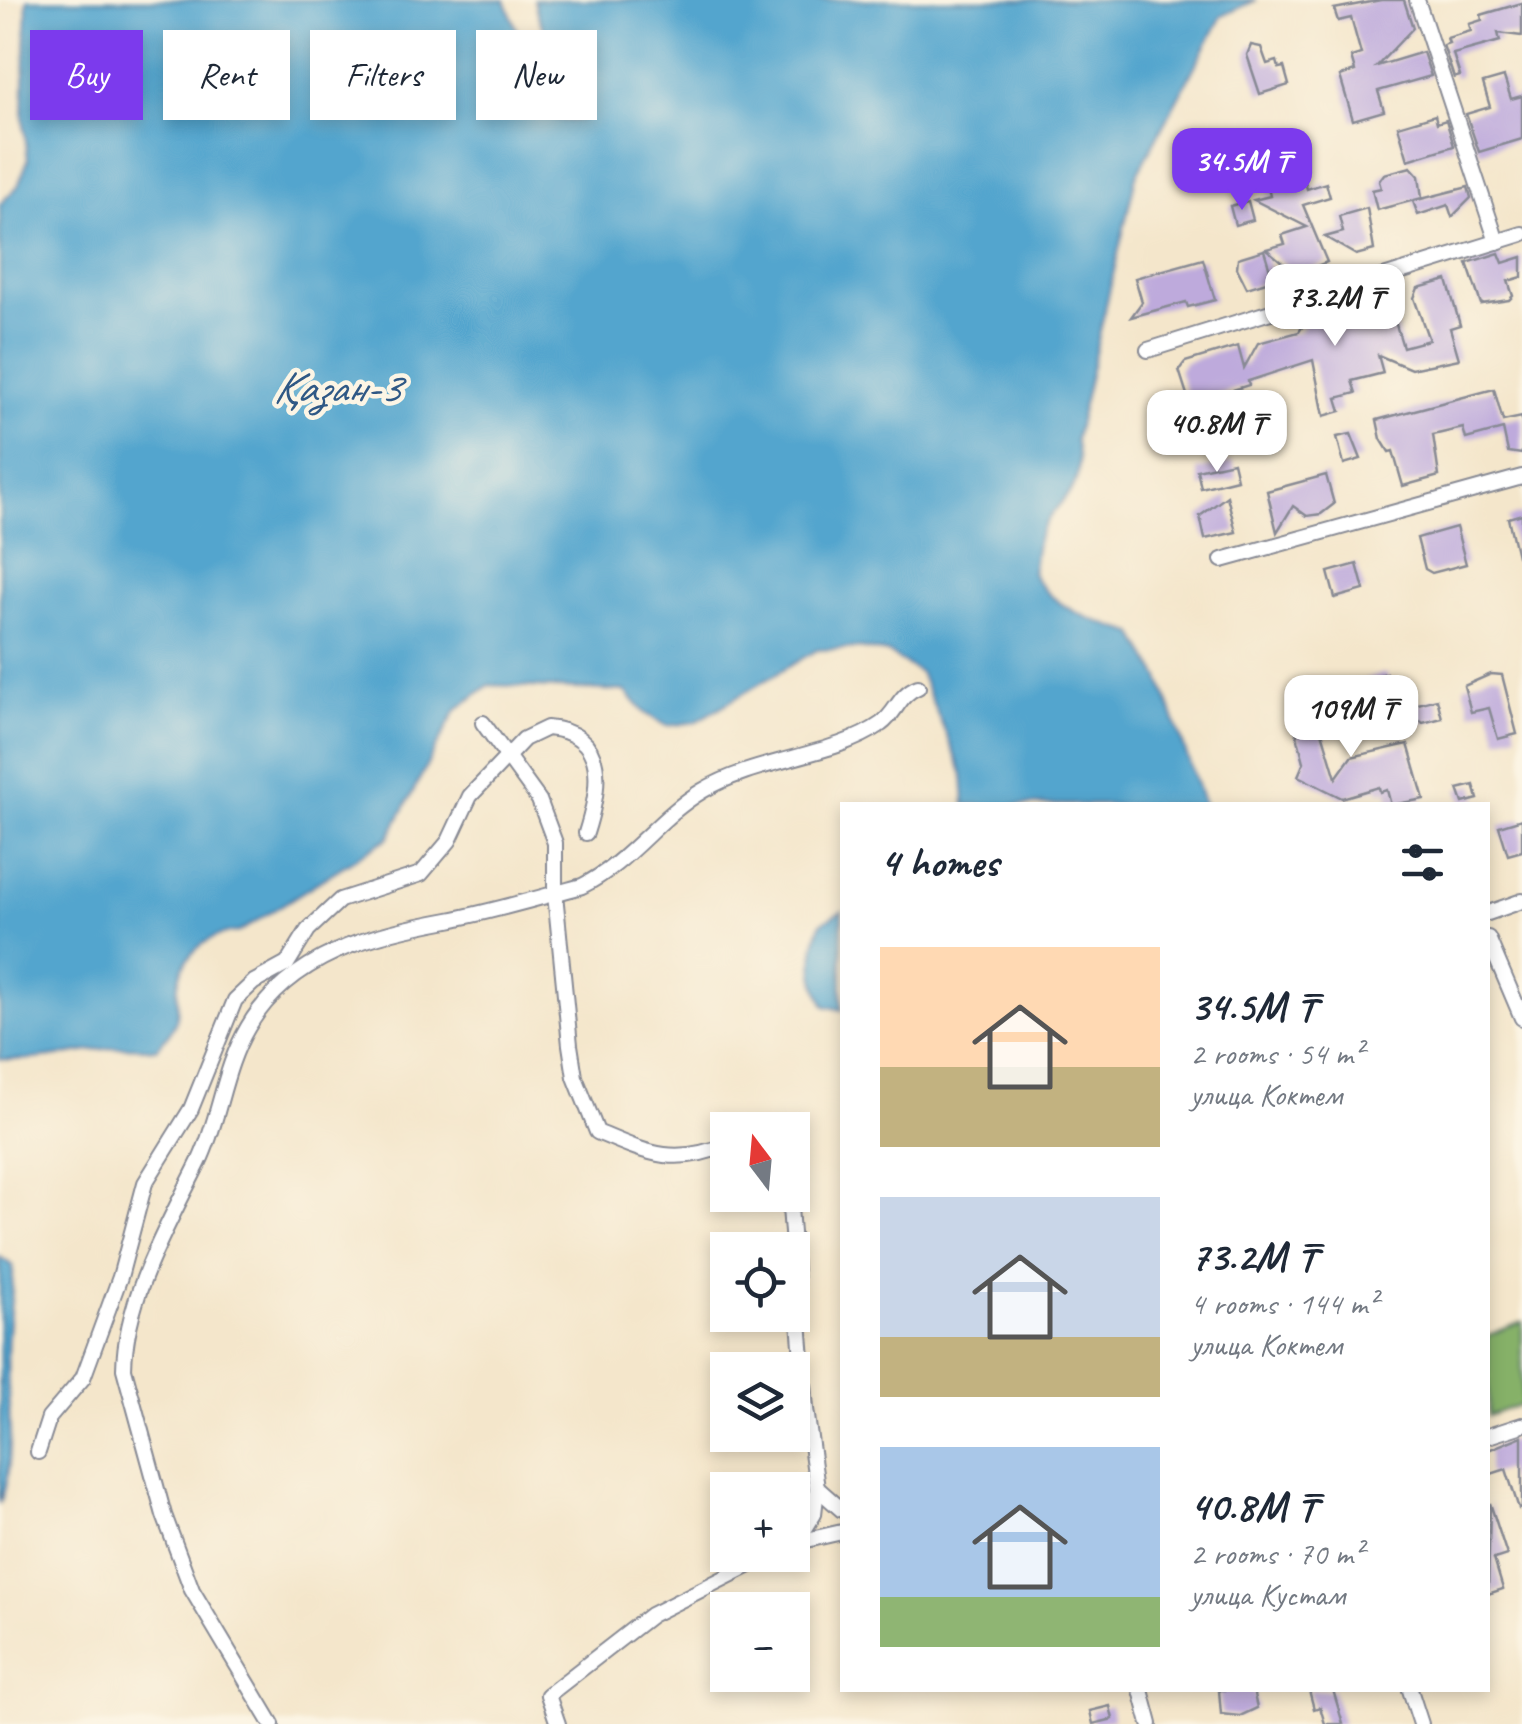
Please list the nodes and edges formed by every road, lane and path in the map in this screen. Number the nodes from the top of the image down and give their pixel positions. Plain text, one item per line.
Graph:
1 (1416, 0) edge
2 (1522, 234) edge
3 (1497, 242) junction
4 (1148, 350) dead end
5 (1522, 477) edge
6 (1222, 560) dead end
7 (918, 687) dead end
8 (483, 723) dead end
9 (506, 758) junction
10 (586, 832) dead end
11 (555, 894) junction
12 (1522, 902) edge
13 (1490, 911) edge
14 (1490, 943) edge
15 (1522, 1018) edge
16 (710, 1149) edge
17 (790, 1212) edge
18 (1522, 1424) edge
19 (1490, 1435) edge
20 (38, 1452) dead end
21 (818, 1488) junction
22 (840, 1508) edge
23 (810, 1520) edge
24 (840, 1532) edge
25 (810, 1539) edge
26 (736, 1572) edge
27 (1141, 1692) edge
28 (1411, 1692) edge
29 (272, 1724) edge
30 (558, 1724) edge
31 (1150, 1724) edge
32 (1422, 1724) edge

1 - 3 street
2 - 3 street
3 - 4 street
5 - 6 street
7 - 11 street
8 - 9 street
9 - 10 street
9 - 11 street
9 - 20 street
11 - 16 street
11 - 29 street
12 - 13 street
14 - 15 street
17 - 21 street
18 - 19 street
21 - 22 street
21 - 23 street
24 - 25 street
26 - 30 street
27 - 31 street
28 - 32 street

